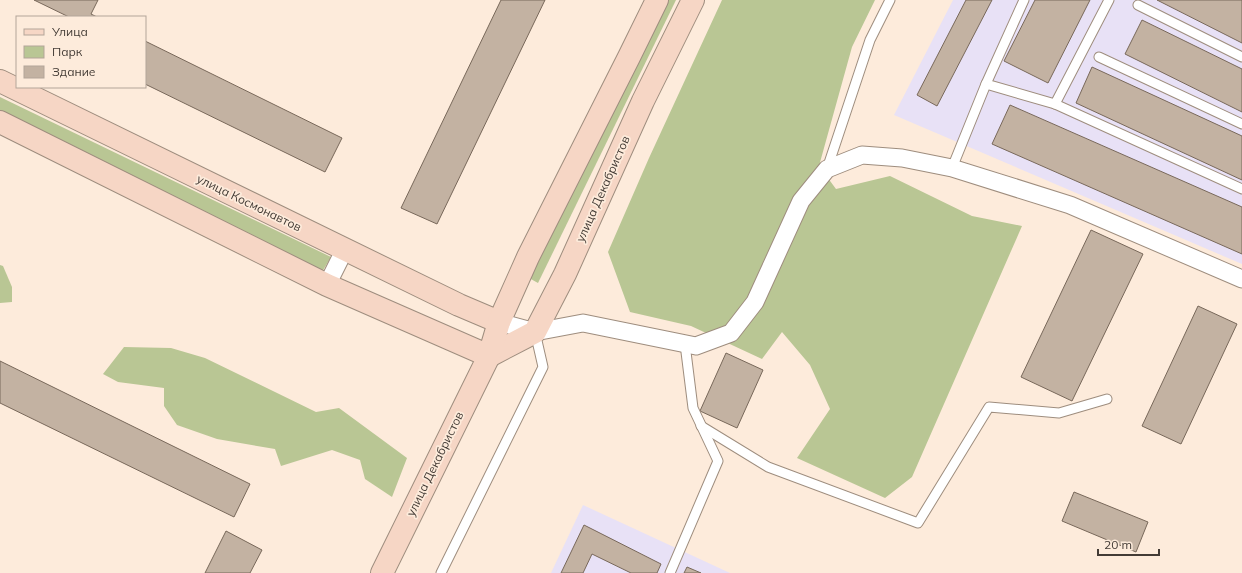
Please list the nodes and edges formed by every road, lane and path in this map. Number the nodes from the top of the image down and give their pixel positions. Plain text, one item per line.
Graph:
1 (657, 0) edge
2 (693, 0) edge
3 (890, 0) edge
4 (1024, 0) edge
5 (1109, 0) edge
6 (1138, 4) dead end
7 (1099, 57) dead end
8 (1242, 57) edge
9 (0, 81) edge
10 (986, 84) junction
11 (1055, 104) junction
12 (0, 122) edge
13 (1242, 124) edge
14 (827, 168) junction
15 (952, 168) junction
16 (1242, 190) edge
17 (345, 249) junction
18 (1242, 279) edge
19 (327, 285) junction
20 (499, 322) junction
21 (535, 332) junction
22 (685, 344) junction
23 (489, 356) junction
24 (1107, 399) dead end
25 (701, 426) junction
26 (382, 573) edge
27 (441, 573) edge
28 (670, 573) edge

1 - 20 street, улица Декабристов
2 - 21 street, улица Декабристов
3 - 14 lane
4 - 10 lane
5 - 11 lane
6 - 8 lane
7 - 13 lane
9 - 17 street, улица Космонавтов
10 - 11 lane
10 - 15 lane
11 - 16 lane
12 - 19 street
14 - 15 street
14 - 22 street
15 - 18 street
17 - 19 street
17 - 20 street, улица Космонавтов
19 - 23 street
20 - 21 street
20 - 23 street, улица Декабристов
21 - 22 street
21 - 23 street
21 - 27 lane
22 - 25 lane
23 - 26 street, улица Декабристов
24 - 25 lane
25 - 28 lane

